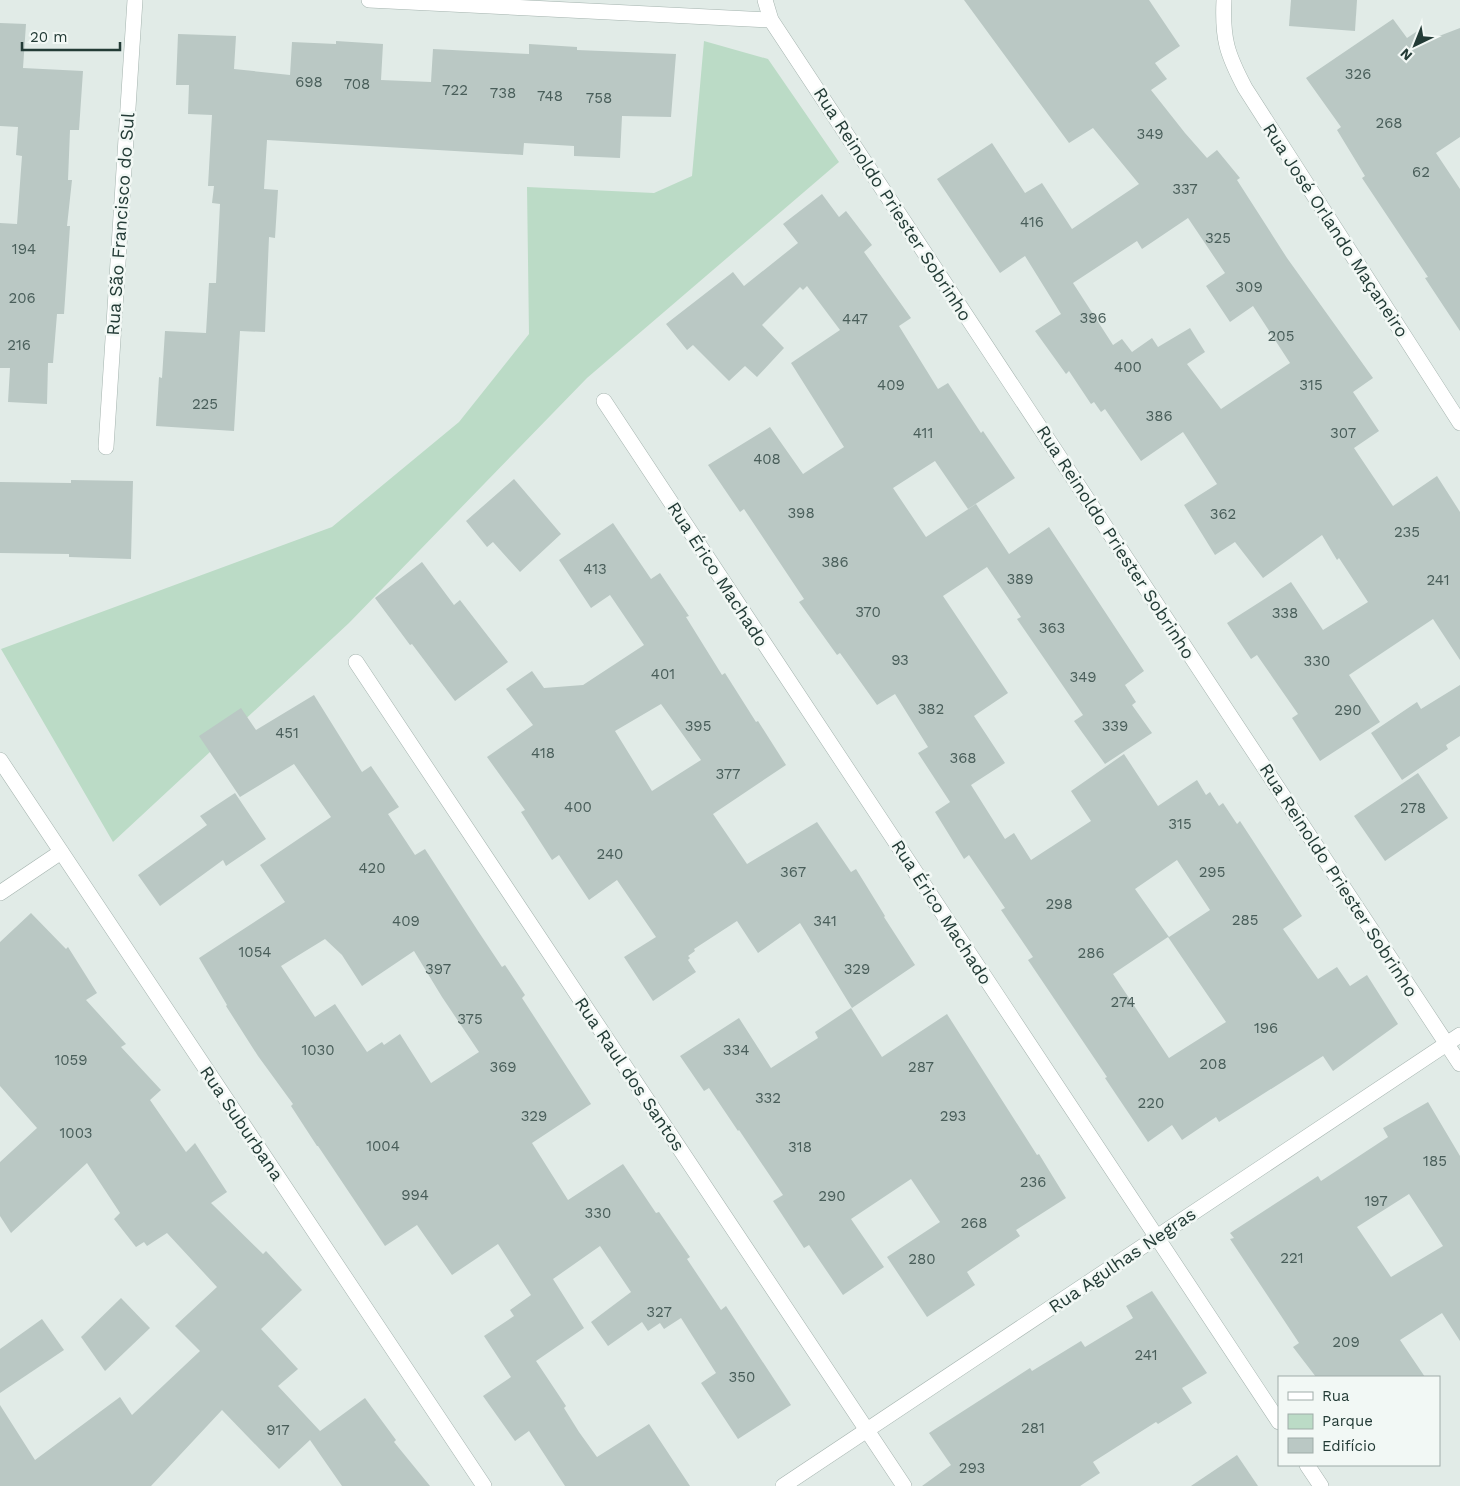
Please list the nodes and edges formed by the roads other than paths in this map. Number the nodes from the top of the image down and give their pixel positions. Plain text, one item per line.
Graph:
1 (135, 0) edge
2 (369, 0) edge
3 (765, 0) edge
4 (1224, 0) edge
5 (771, 20) junction
6 (604, 401) dead end
7 (1460, 423) edge
8 (106, 447) dead end
9 (356, 662) dead end
10 (0, 760) edge
11 (61, 852) junction
12 (0, 894) edge
13 (1460, 1034) edge
14 (1446, 1044) junction
15 (1460, 1064) edge
16 (1157, 1237) junction
17 (1278, 1420) edge
18 (867, 1430) junction
19 (1308, 1466) edge
20 (484, 1486) edge
21 (783, 1486) edge
22 (904, 1486) edge
23 (1321, 1486) edge

1 - 8 street, Rua São Francisco do Sul
2 - 5 street
3 - 5 street, Rua Reinoldo Priester Sobrinho
4 - 7 street, Rua José Orlando Maçaneiro
5 - 14 street, Rua Reinoldo Priester Sobrinho
6 - 16 street, Rua Érico Machado
9 - 18 street, Rua Raul dos Santos
10 - 11 street, Rua Suburbana
11 - 12 street
11 - 20 street, Rua Suburbana
13 - 14 street, Rua Agulhas Negras
14 - 15 street, Rua Reinoldo Priester Sobrinho
14 - 16 street, Rua Agulhas Negras
16 - 17 street, Rua Érico Machado
16 - 18 street, Rua Agulhas Negras
18 - 21 street, Rua Agulhas Negras
18 - 22 street, Rua Raul dos Santos
19 - 23 street

